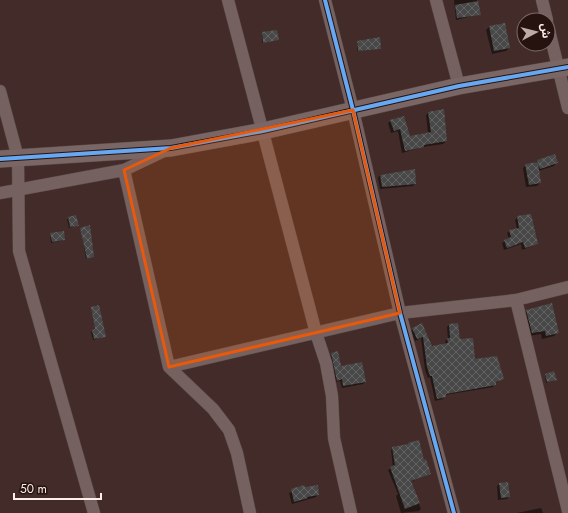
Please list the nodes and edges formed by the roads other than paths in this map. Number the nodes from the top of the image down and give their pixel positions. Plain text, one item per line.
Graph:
1 (228, 0) edge
2 (325, 0) edge
3 (436, 0) edge
4 (542, 0) edge
5 (545, 12) edge
6 (556, 48) edge
7 (563, 68) edge
8 (459, 86) junction
9 (0, 91) edge
10 (568, 108) edge
11 (353, 110) junction
12 (263, 131) junction
13 (171, 148) junction
14 (18, 158) junction
15 (0, 159) edge
16 (124, 170) junction
17 (19, 189) junction
18 (0, 193) edge
19 (568, 287) edge
20 (516, 300) junction
21 (400, 313) junction
22 (316, 333) junction
23 (169, 367) junction
24 (568, 511) edge
25 (94, 513) edge
26 (250, 513) edge
27 (351, 513) edge
28 (454, 513) edge

1 - 12 street
2 - 11 street
3 - 8 street
4 - 5 street
6 - 7 street
7 - 8 street
7 - 10 street
8 - 11 street
9 - 14 street
11 - 12 street
11 - 21 street
12 - 13 street
12 - 22 street
13 - 14 street
13 - 16 street
14 - 15 street
14 - 17 street
16 - 17 street
16 - 23 street
17 - 18 street
17 - 25 street
19 - 20 street
20 - 21 street
20 - 24 street
21 - 22 street
21 - 28 street
22 - 23 street
22 - 27 street
23 - 26 street

